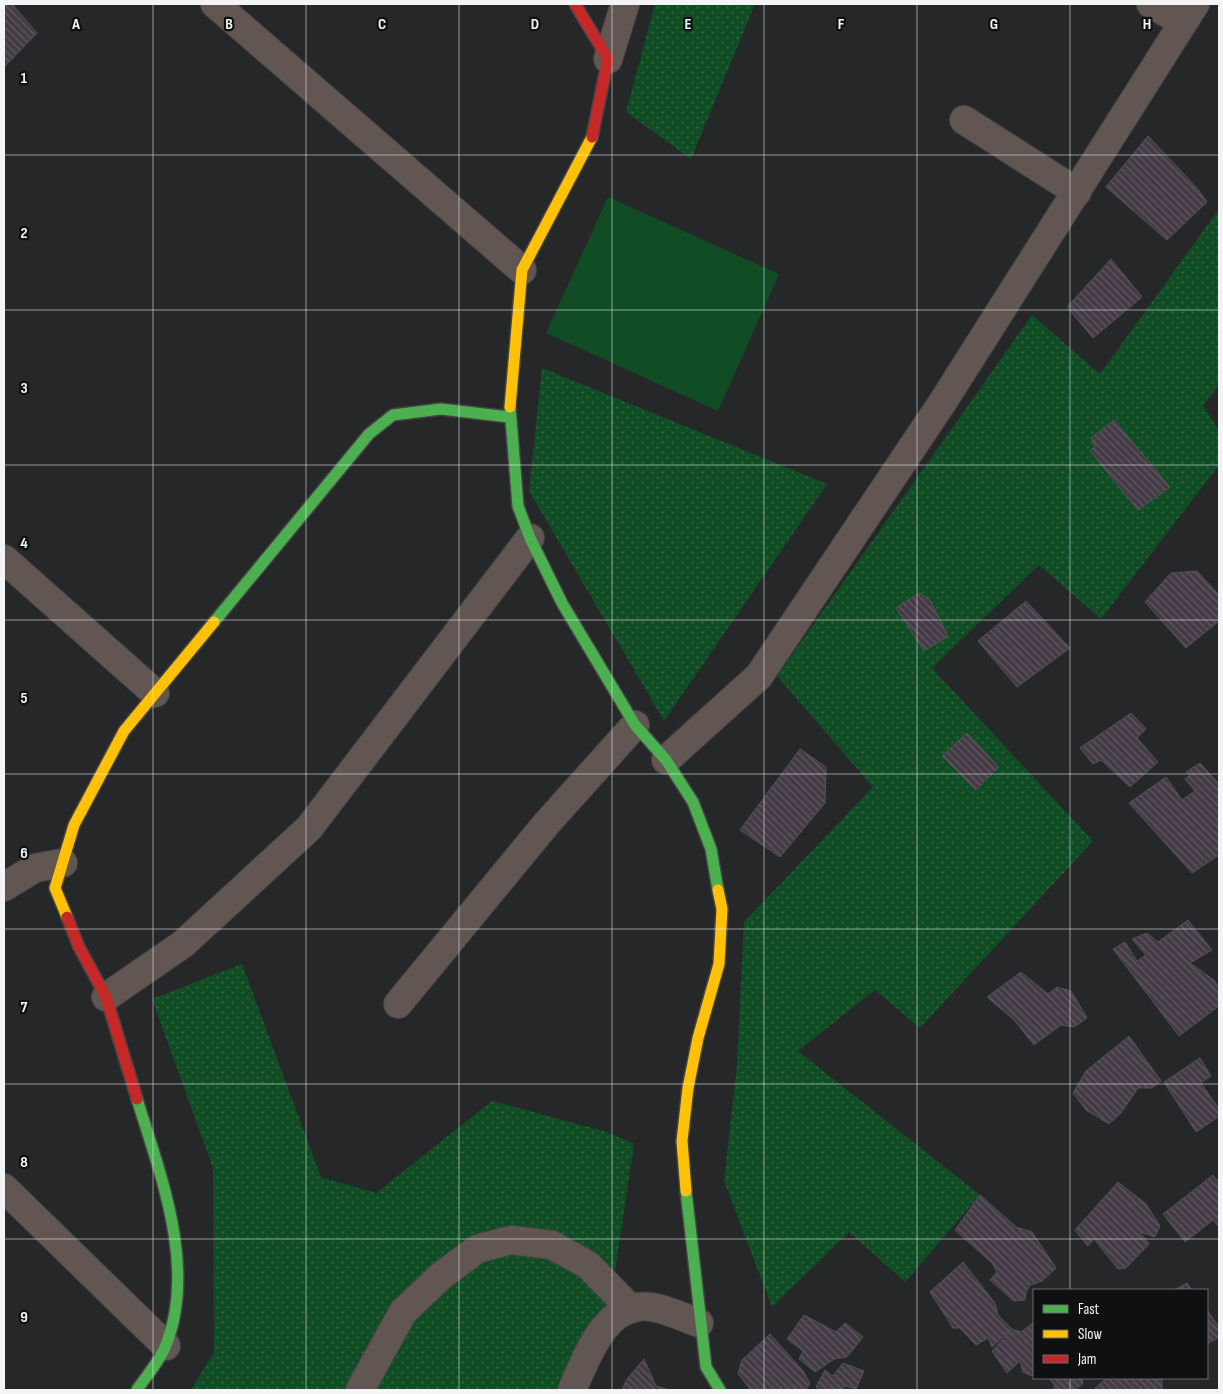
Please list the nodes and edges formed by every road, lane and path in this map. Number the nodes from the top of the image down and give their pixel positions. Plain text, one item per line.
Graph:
1 (215, 4) edge
2 (575, 4) edge
3 (625, 4) edge
4 (1150, 4) edge
5 (1189, 13) edge
6 (608, 60) junction
7 (964, 120) dead end
8 (1077, 192) junction
9 (522, 270) junction
10 (509, 417) junction
11 (530, 538) junction
12 (4, 559) edge
13 (155, 693) junction
14 (635, 725) junction
15 (666, 760) junction
16 (63, 863) junction
17 (4, 887) edge
18 (106, 997) junction
19 (398, 1004) dead end
20 (4, 1188) edge
21 (631, 1309) junction
22 (699, 1323) junction
23 (166, 1346) junction
24 (138, 1390) edge
25 (360, 1390) edge
26 (572, 1390) edge
27 (720, 1390) edge

1 - 9 street
2 - 6 street
3 - 6 street
4 - 5 street
5 - 8 street
6 - 9 street
7 - 8 street
8 - 15 street
9 - 10 street
10 - 11 street
10 - 13 street
11 - 14 street
11 - 18 street
12 - 13 street
13 - 16 street
14 - 15 street
14 - 19 street
15 - 22 street
16 - 17 street
16 - 18 street
18 - 23 street
20 - 23 street
21 - 22 street
21 - 25 street
21 - 26 street
22 - 27 street
23 - 24 street

